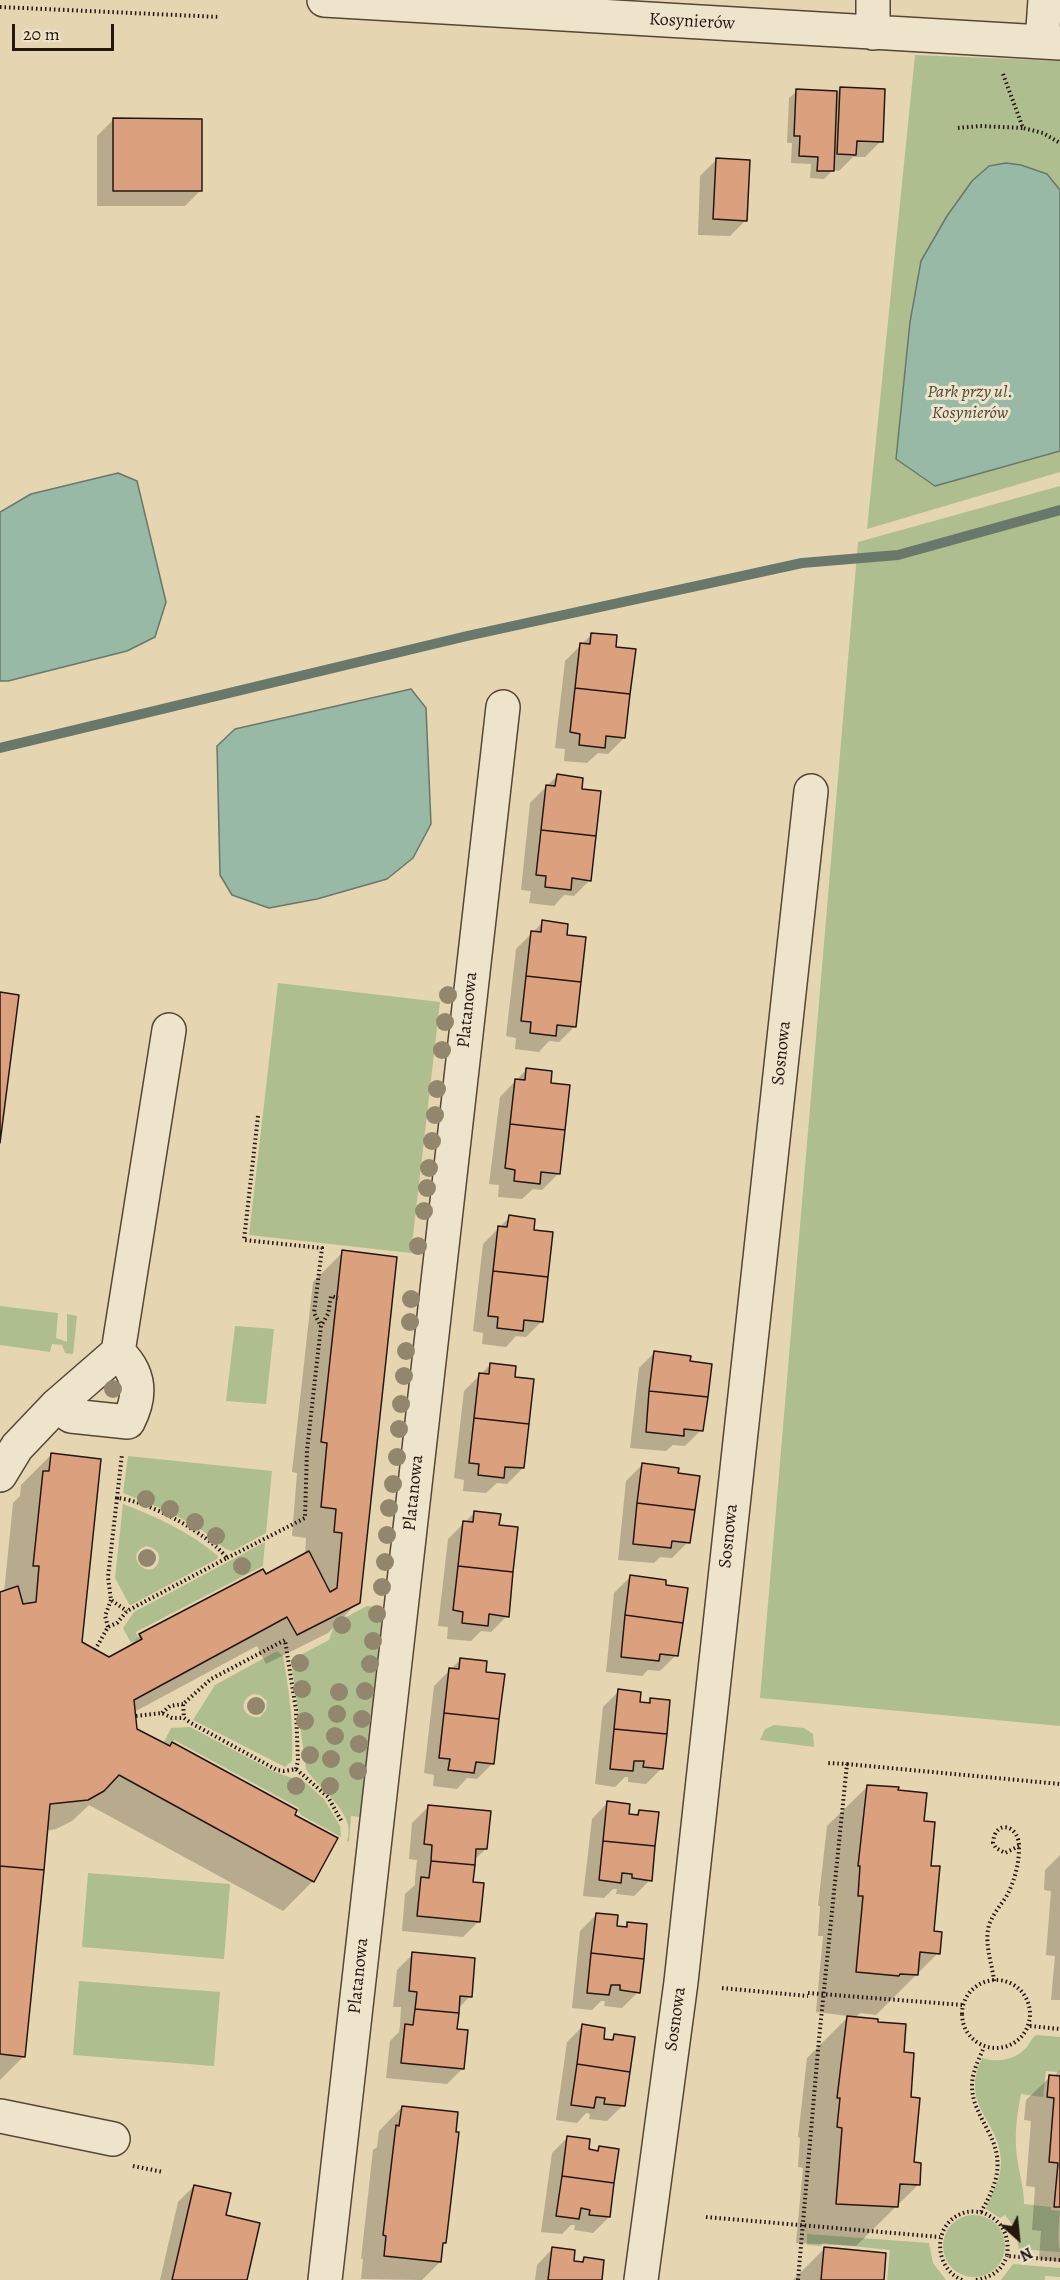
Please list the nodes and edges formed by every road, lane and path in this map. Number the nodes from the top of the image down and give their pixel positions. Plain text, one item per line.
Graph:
1 (324, 0) edge
2 (873, 0) edge
3 (1045, 0) edge
4 (0, 7) edge
5 (219, 17) dead end
6 (873, 33) junction
7 (1051, 43) edge
8 (1000, 65) dead end
9 (958, 128) dead end
10 (1023, 128) junction
11 (1060, 143) edge
12 (503, 707) dead end
13 (811, 791) dead end
14 (169, 1030) dead end
15 (258, 1116) dead end
16 (338, 1298) dead end
17 (321, 1326) junction
18 (118, 1352) junction
19 (57, 1405) junction
20 (128, 1422) junction
21 (0, 1475) edge
22 (117, 1498) junction
23 (227, 1558) junction
24 (111, 1600) junction
25 (127, 1611) junction
26 (108, 1627) junction
27 (95, 1650) dead end
28 (183, 1704) junction
29 (162, 1713) junction
30 (136, 1716) dead end
31 (184, 1718) junction
32 (828, 1762) dead end
33 (847, 1764) junction
34 (296, 1769) junction
35 (1060, 1784) edge
36 (344, 1825) dead end
37 (1019, 1846) junction
38 (994, 1981) junction
39 (722, 1988) dead end
40 (824, 1994) junction
41 (963, 2005) junction
42 (1030, 2026) junction
43 (1060, 2028) edge
44 (984, 2047) junction
45 (0, 2116) edge
46 (113, 2139) dead end
47 (981, 2212) junction
48 (706, 2217) dead end
49 (803, 2224) junction
50 (940, 2237) junction
51 (1007, 2256) junction
52 (1060, 2260) edge
53 (325, 2280) edge
54 (641, 2280) edge
55 (798, 2280) edge
56 (962, 2280) edge
57 (976, 2280) edge

1 - 6 street, Kosynierów
2 - 6 street
3 - 7 street
4 - 5 path
6 - 7 street, Kosynierów
8 - 10 path
9 - 10 path
10 - 11 path
12 - 53 street, Platanowa
13 - 54 street, Sosnowa
14 - 18 street
15 - 17 path
16 - 17 path
17 - 23 path
18 - 19 street
18 - 20 street
19 - 20 street
19 - 21 street
20 - 22 path
22 - 23 path
22 - 24 path
23 - 25 path
24 - 25 path
24 - 26 path
25 - 26 path
26 - 27 path
28 - 29 path
28 - 31 path
28 - 34 path
29 - 30 path
29 - 31 path
31 - 34 path
32 - 33 path
33 - 35 path
33 - 40 path
34 - 36 path
37 - 37 path
37 - 38 path
38 - 41 path
38 - 42 path
39 - 40 path
40 - 41 path
40 - 49 path
41 - 44 path
42 - 43 path
42 - 44 path
44 - 47 path
45 - 46 street
47 - 50 path
47 - 51 path
48 - 49 path
49 - 50 path
49 - 55 path
50 - 56 path
51 - 52 path
51 - 57 path

